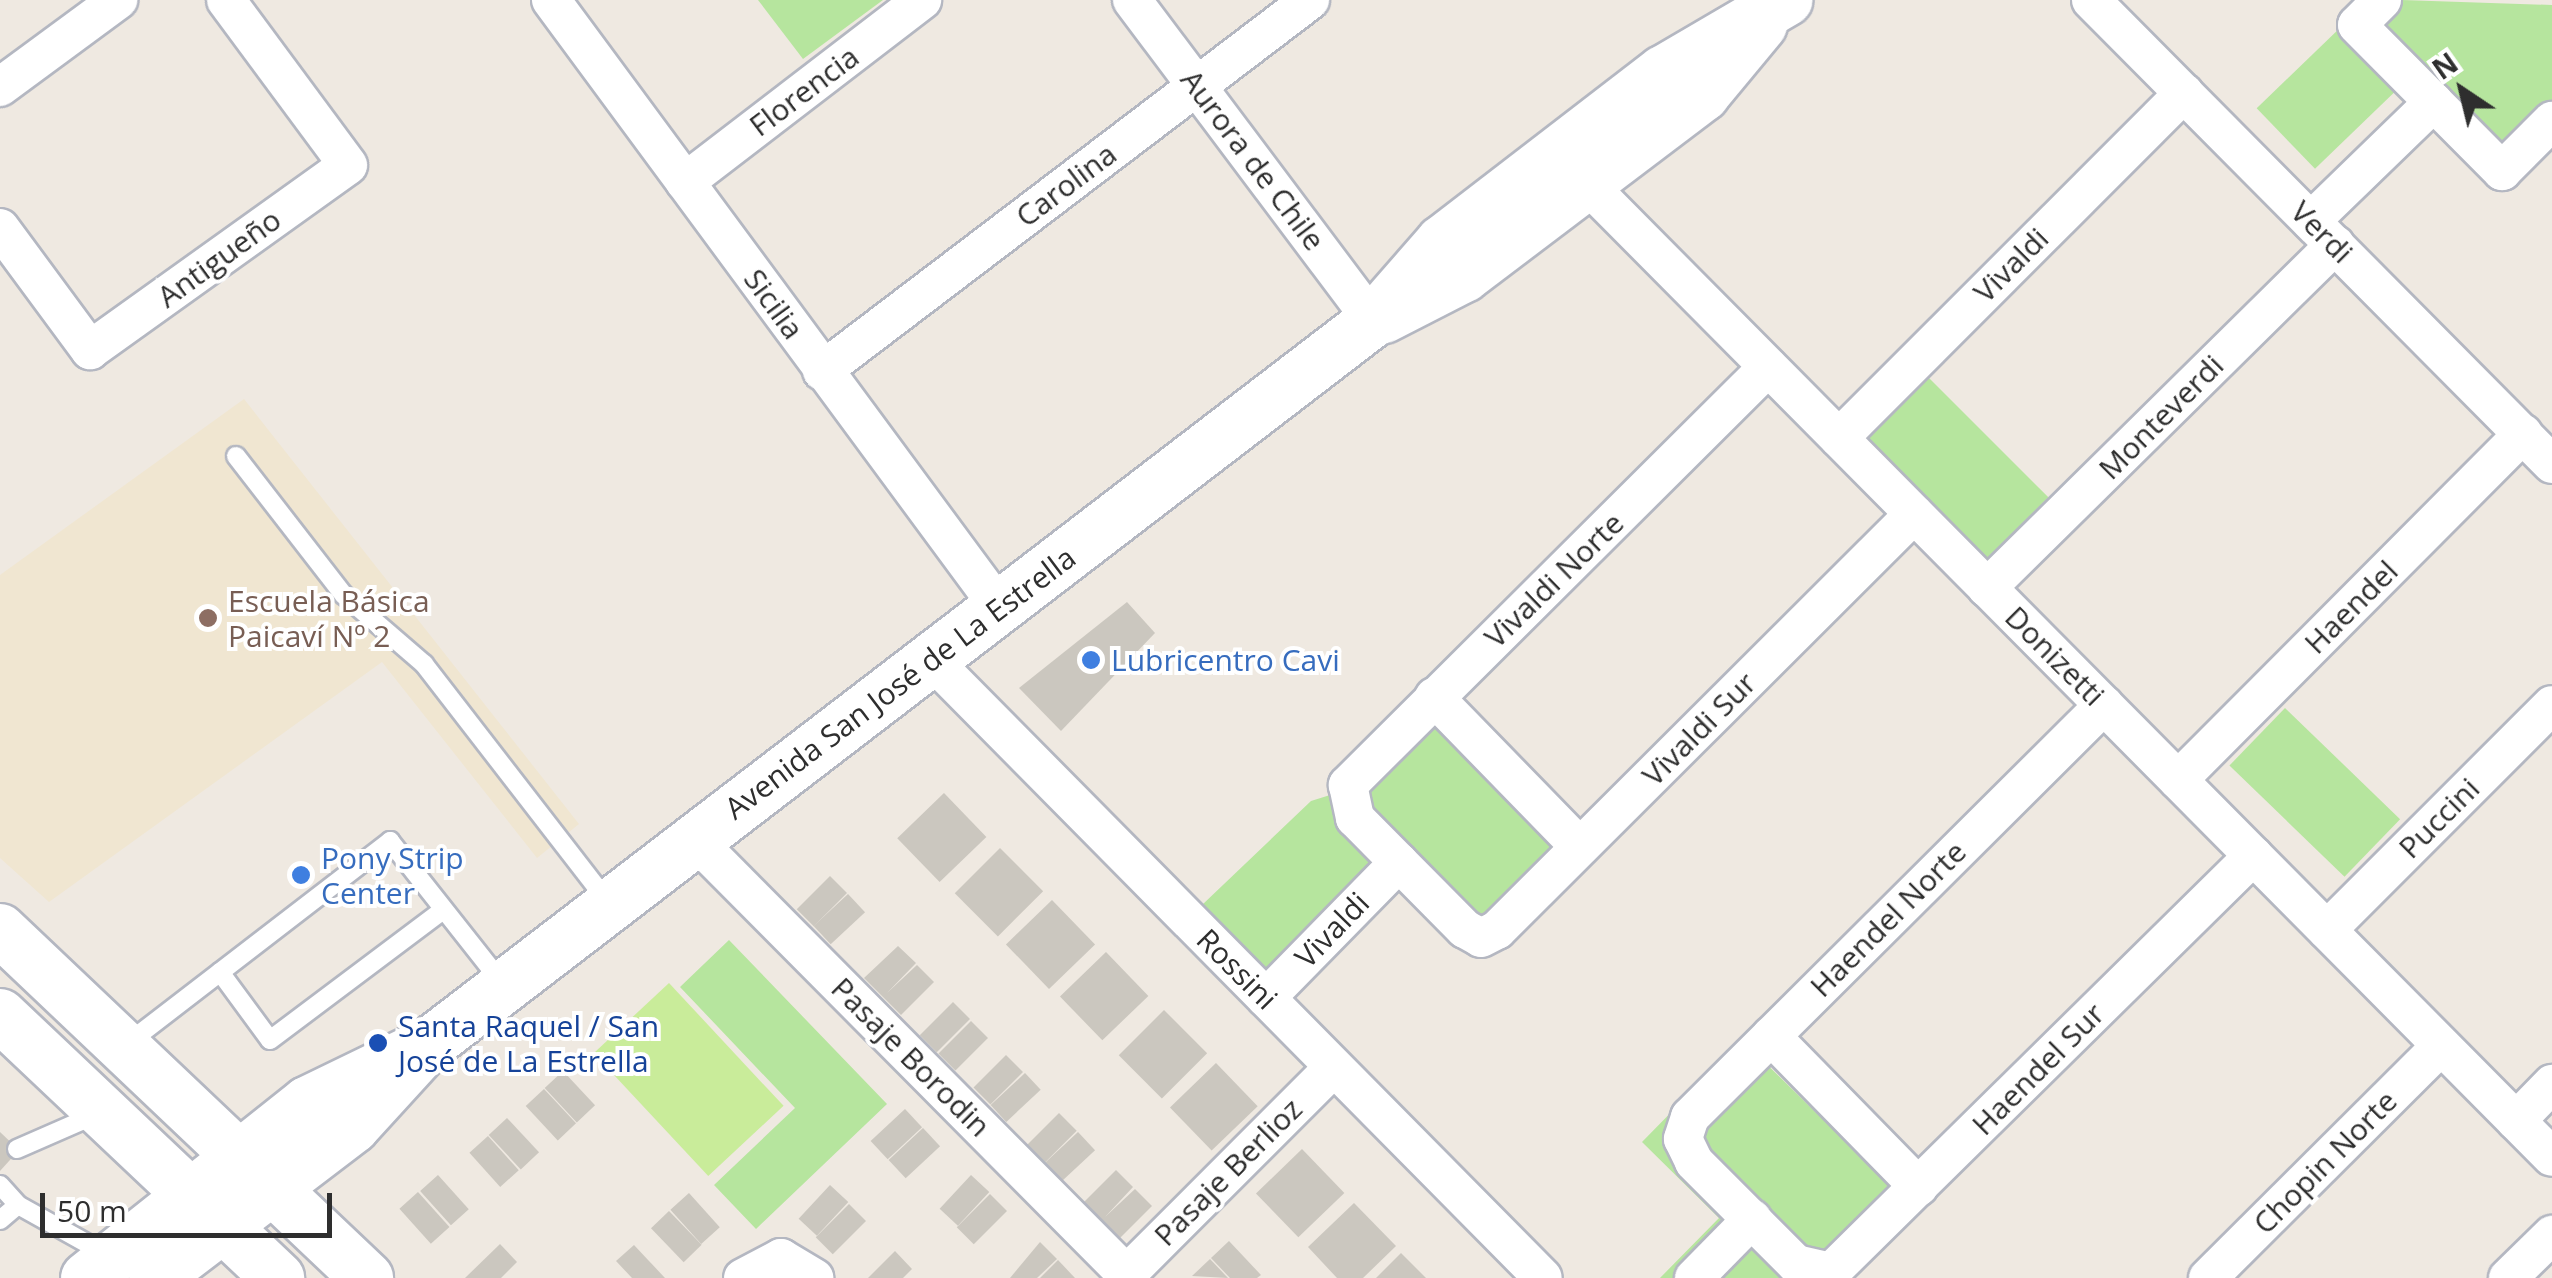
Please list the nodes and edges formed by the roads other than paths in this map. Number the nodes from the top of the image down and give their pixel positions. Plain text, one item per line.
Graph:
1 (118, 0) edge
2 (226, 0) edge
3 (551, 0) edge
4 (922, 0) edge
5 (1132, 0) edge
6 (1310, 0) edge
7 (2091, 0) edge
8 (2382, 0) edge
9 (1778, 7) edge
10 (1197, 86) junction
11 (0, 87) edge
12 (2184, 93) junction
13 (2434, 102) junction
14 (2552, 121) edge
15 (1572, 168) junction
16 (685, 182) junction
17 (0, 228) edge
18 (2323, 233) junction
19 (1373, 320) junction
20 (1768, 367) junction
21 (822, 371) junction
22 (2522, 434) junction
23 (1839, 438) junction
24 (236, 456) dead end
25 (2552, 464) edge
26 (1914, 514) junction
27 (1988, 588) junction
28 (1000, 607) junction
29 (931, 659) junction
30 (1434, 697) junction
31 (2104, 705) junction
32 (2552, 705) edge
33 (2178, 780) junction
34 (695, 840) junction
35 (1580, 847) junction
36 (2253, 856) junction
37 (1399, 862) junction
38 (610, 904) junction
39 (443, 910) junction
40 (0, 930) edge
41 (2326, 930) junction
42 (220, 972) junction
43 (504, 986) junction
44 (1266, 998) junction
45 (0, 1015) edge
46 (1771, 1036) junction
47 (427, 1046) junction
48 (2441, 1046) junction
49 (123, 1047) junction
50 (1334, 1067) junction
51 (2552, 1084) edge
52 (102, 1112) junction
53 (2516, 1121) junction
54 (18, 1149) dead end
55 (237, 1154) junction
56 (2552, 1158) edge
57 (0, 1185) edge
58 (1919, 1187) junction
59 (274, 1190) junction
60 (18, 1205) junction
61 (207, 1210) junction
62 (0, 1220) edge
63 (1752, 1220) junction
64 (2552, 1235) edge
65 (117, 1271) edge
66 (1523, 1271) edge
67 (1124, 1276) edge
68 (278, 1278) edge
69 (366, 1278) edge
70 (743, 1278) edge
71 (814, 1278) edge
72 (1694, 1278) edge
73 (2208, 1278) edge
74 (2508, 1278) edge

1 - 11 street
2 - 17 street, Antigueño
3 - 16 street, Sicilia
4 - 16 street, Florencia
5 - 10 street, Aurora de Chile
6 - 10 street, Carolina
7 - 12 street, Verdi
8 - 13 street
9 - 15 main road, Avenida San José de La Estrella
10 - 19 street, Aurora de Chile
10 - 21 street, Carolina
12 - 18 street, Verdi
12 - 23 street, Vivaldi
13 - 14 street
13 - 18 street, Monteverdi
15 - 19 main road, Avenida San José de La Estrella
15 - 20 street, Donizetti
16 - 21 street, Sicilia
18 - 22 street, Verdi
18 - 27 street, Monteverdi
19 - 28 main road, Avenida San José de La Estrella
20 - 23 street, Donizetti
20 - 30 street, Vivaldi Norte
21 - 28 street, Sicilia
22 - 25 street, Verdi
22 - 33 street, Haendel
23 - 26 street, Donizetti
24 - 38 lane
26 - 27 street, Donizetti
26 - 35 street, Vivaldi Sur
27 - 31 street, Donizetti
28 - 29 main road, Avenida San José de La Estrella
29 - 34 main road, Avenida San José de La Estrella
29 - 44 street, Rossini
30 - 35 street
30 - 37 street, Vivaldi Norte
31 - 33 street, Donizetti
31 - 46 street, Haendel Norte
32 - 41 street, Puccini
33 - 36 street, Donizetti
34 - 38 main road, Avenida San José de La Estrella
34 - 67 street, Pasaje Borodin
35 - 37 street, Vivaldi Sur
36 - 41 street, Donizetti
36 - 58 street, Haendel Sur
37 - 44 street, Vivaldi
38 - 43 main road, Avenida San José de La Estrella
39 - 42 lane
39 - 42 lane
39 - 43 lane
40 - 49 main road
41 - 48 street, Donizetti
42 - 49 lane
43 - 47 main road, Avenida San José de La Estrella
44 - 50 street, Rossini
45 - 52 main road
46 - 58 street
46 - 63 street, Haendel Norte
47 - 55 main road, Avenida San José de La Estrella
47 - 59 main road, Avenida San José de La Estrella
48 - 53 street, Donizetti
48 - 73 street, Chopin Norte
49 - 55 main road
50 - 66 street, Rossini
50 - 67 street, Pasaje Berlioz
51 - 53 street
52 - 54 lane
52 - 61 main road
53 - 56 street, Donizetti
55 - 59 main road
55 - 61 main road, Avenida San José de La Estrella
57 - 60 lane
58 - 63 street, Haendel Sur
59 - 61 main road, Avenida San José de La Estrella
59 - 69 main road
60 - 62 lane
60 - 65 lane
61 - 65 main road, Avenida San José de La Estrella
61 - 68 main road
63 - 72 street
64 - 74 street
70 - 71 street

